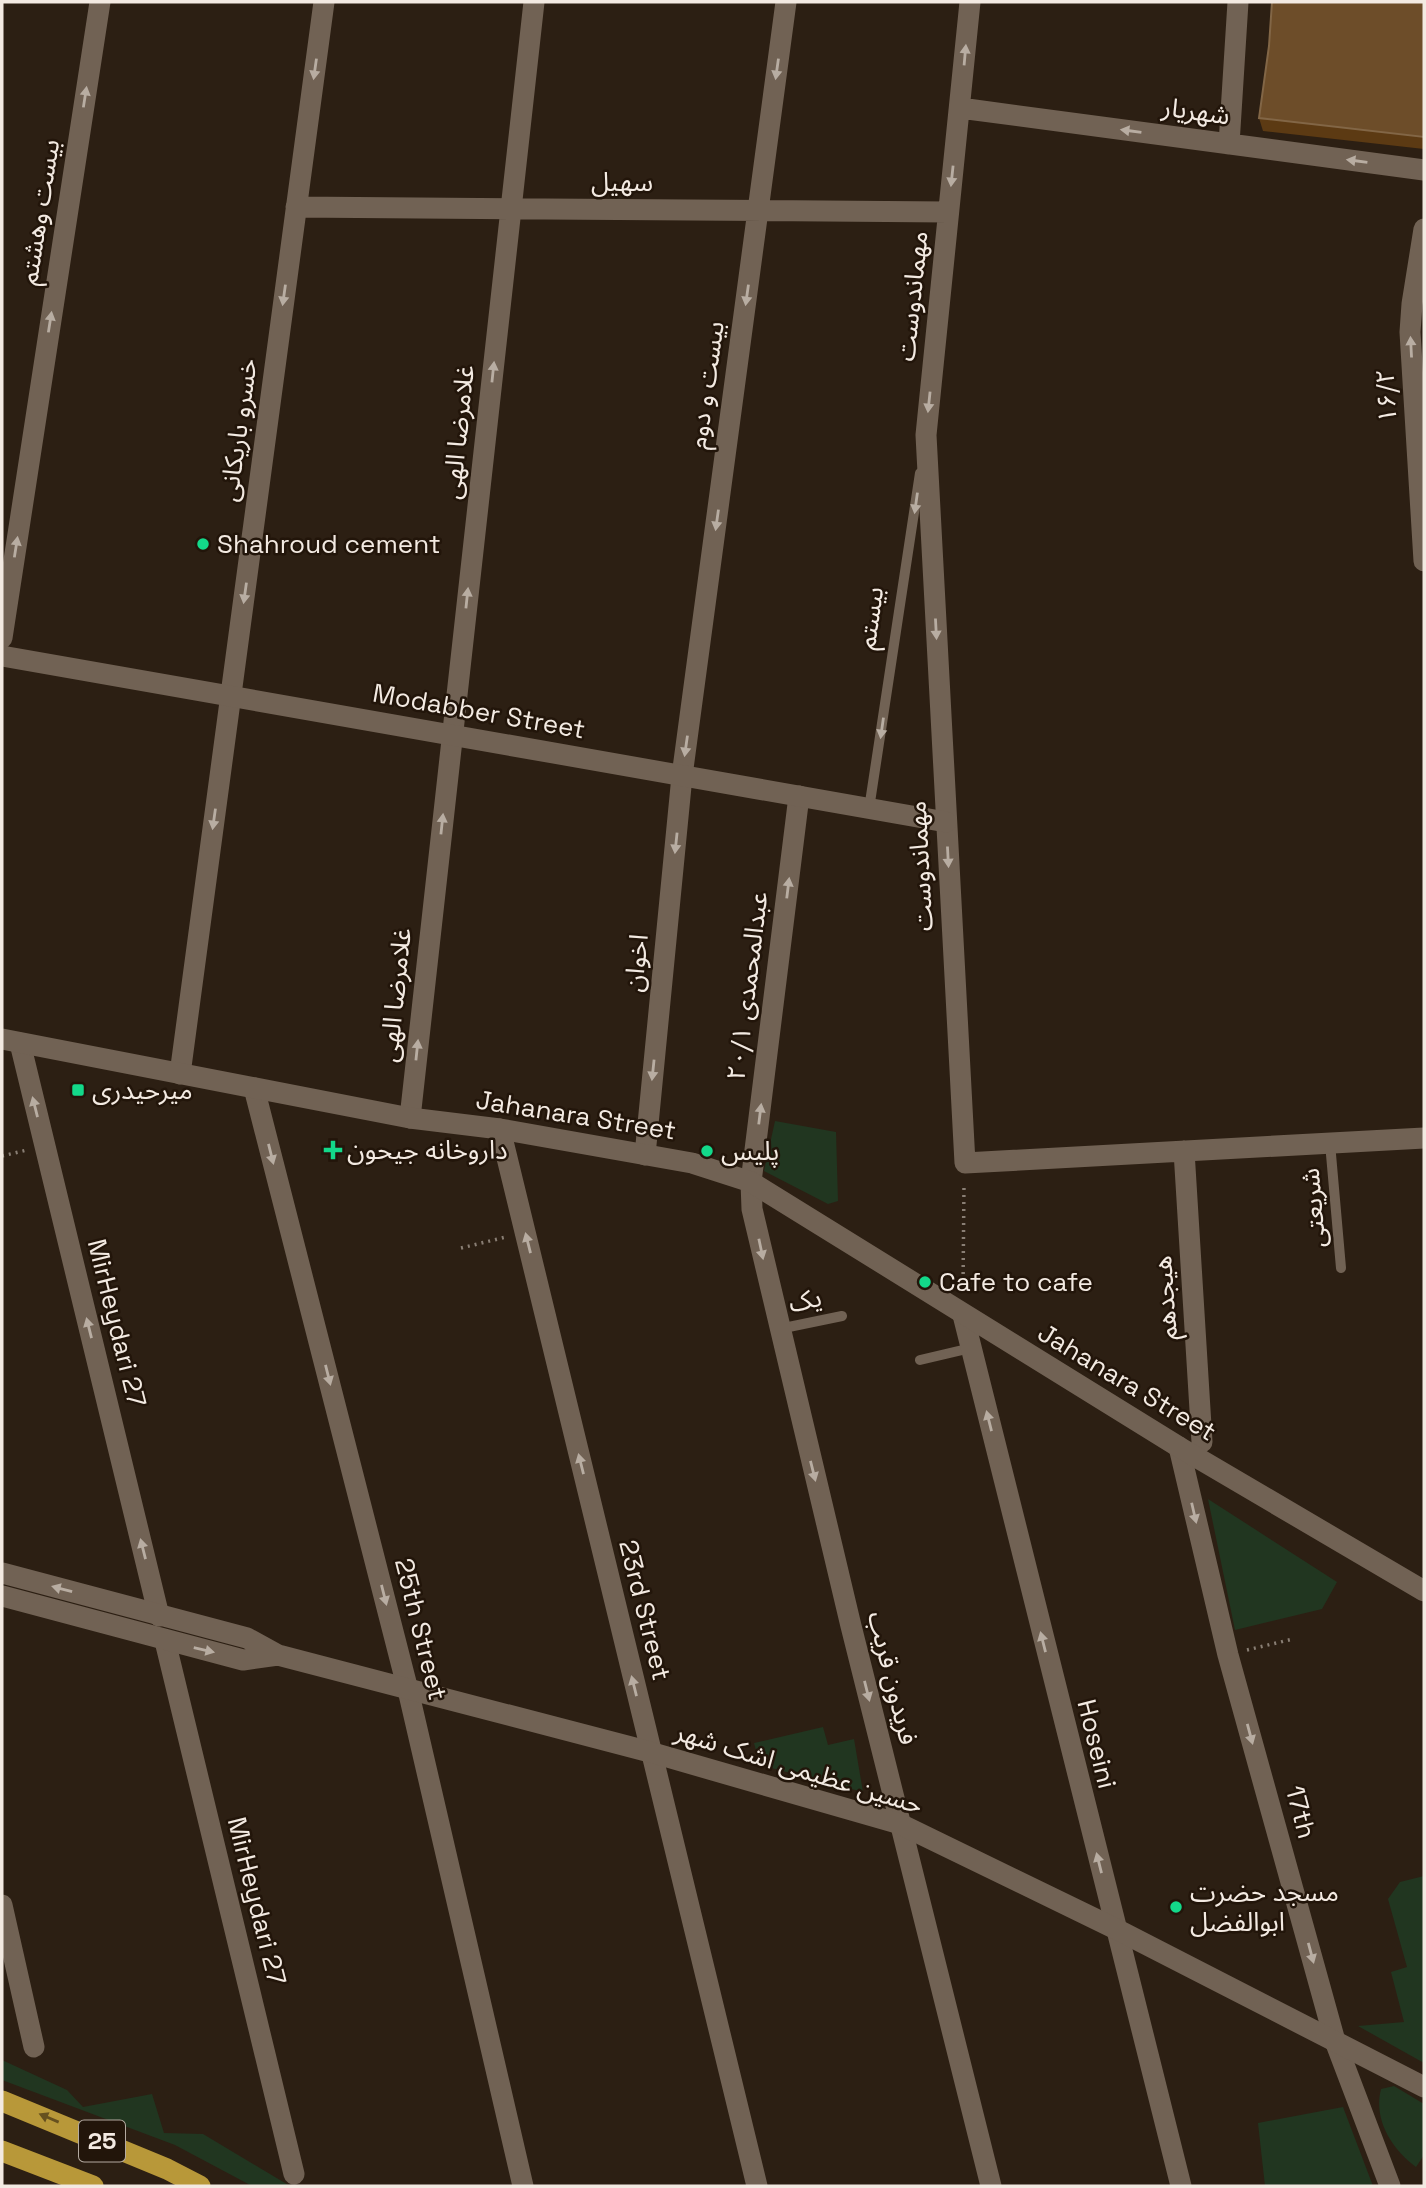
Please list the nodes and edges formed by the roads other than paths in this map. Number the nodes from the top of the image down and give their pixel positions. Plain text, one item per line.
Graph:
1 (100, 2) edge
2 (324, 2) edge
3 (534, 2) edge
4 (786, 2) edge
5 (970, 2) edge
6 (1238, 2) edge
7 (960, 108) junction
8 (1229, 144) junction
9 (1424, 170) edge
10 (296, 207) junction
11 (511, 209) junction
12 (758, 211) junction
13 (948, 212) junction
14 (1424, 229) edge
15 (926, 435) junction
16 (1424, 561) edge
17 (2, 638) edge
18 (2, 656) edge
19 (231, 696) junction
20 (452, 735) junction
21 (682, 776) junction
22 (799, 796) junction
23 (869, 809) junction
24 (946, 822) junction
25 (11, 1041) edge
26 (180, 1074) junction
27 (254, 1088) junction
28 (410, 1118) junction
29 (500, 1129) junction
30 (1424, 1138) edge
31 (1329, 1143) junction
32 (1184, 1151) junction
33 (645, 1155) junction
34 (751, 1182) junction
35 (1341, 1268) dead end
36 (842, 1315) dead end
37 (963, 1315) junction
38 (779, 1329) junction
39 (971, 1348) junction
40 (920, 1360) dead end
41 (1202, 1442) dead end
42 (1178, 1447) junction
43 (1376, 1562) junction
44 (2, 1573) edge
45 (1424, 1591) edge
46 (2, 1596) edge
47 (1424, 1605) edge
48 (159, 1616) junction
49 (165, 1641) junction
50 (278, 1655) junction
51 (408, 1690) junction
52 (650, 1752) junction
53 (900, 1824) junction
54 (2, 1905) edge
55 (1116, 1929) junction
56 (1335, 2041) junction
57 (34, 2047) dead end
58 (1424, 2087) edge
59 (2, 2101) edge
60 (2, 2151) edge
61 (294, 2174) dead end
62 (93, 2186) edge
63 (200, 2186) edge
64 (523, 2186) edge
65 (757, 2186) edge
66 (991, 2186) edge
67 (1181, 2186) edge
68 (1390, 2186) edge

17 -> 1 street, بیست وهشتم
2 -> 10 street, خسرو باریکانی
3 - 11 street, غلامرضا الهی
4 -> 12 street, بیست و دوم
7 -> 5 street
6 - 8 street
8 -> 7 street, شهریار
7 -> 13 street, مهماندوست
9 -> 8 street, شهریار
10 - 11 street, سهیل
10 -> 19 street, خسرو باریکانی
11 - 12 street, سهیل
20 -> 11 street, غلامرضا الهی
12 - 13 street, سهیل
12 -> 21 street, بیست و دوم
13 -> 15 street, مهماندوست
16 -> 14 street, ۱۶/۲
15 -> 23 lane, بیستم
15 -> 24 street, مهماندوست
18 - 19 street, Modabber Street
19 - 20 street, Modabber Street
19 -> 26 street, خسرو باریکانی
20 - 21 street, Modabber Street
28 -> 20 street, غلامرضا الهی
21 - 22 street, Modabber Street
21 -> 33 street, اخوان
22 - 23 street, Modabber Street
34 -> 22 street, عبدالمحمدی ۲۰/۱
23 - 24 street, Modabber Street
24 -> 32 street, مهماندوست
25 - 26 street, Jahanara Street
48 -> 25 street, MirHeydari 27
26 - 27 street, Jahanara Street
27 - 28 street, Jahanara Street
27 -> 51 street, 25th Street
28 - 29 street, Jahanara Street
29 - 33 street, Jahanara Street
52 -> 29 street, 23rd Street
30 - 31 street
31 - 32 street
31 - 35 lane, شریعتی
32 - 41 street, هیجدهم
33 - 34 street, Jahanara Street
34 - 37 street, Jahanara Street
34 -> 38 street, فریدون قریب
36 - 38 lane, یک
37 - 39 street, Hoseini
37 - 42 street, Jahanara Street
38 -> 53 street, فریدون قریب
39 - 40 lane
55 -> 39 street, Hoseini
42 - 43 street, Jahanara Street
42 -> 56 street, 17th
43 - 45 street
43 - 47 street
48 -> 44 street, حسین عظیمی اشک شهر
46 - 49 street, حسین عظیمی اشک شهر
48 - 49 street, MirHeydari 27
48 - 50 street, حسین عظیمی اشک شهر
49 -> 50 street, حسین عظیمی اشک شهر
49 - 61 street, MirHeydari 27
50 - 51 street, حسین عظیمی اشک شهر
51 - 52 street, حسین عظیمی اشک شهر
51 - 64 street, 25th Street
52 - 53 street, حسین عظیمی اشک شهر
52 - 65 street, 23rd Street
53 - 55 street, حسین عظیمی اشک شهر
53 - 66 street, فریدون قریب
54 - 57 street
55 - 56 street, حسین عظیمی اشک شهر
55 - 67 street, Hoseini
56 - 58 street, حسین عظیمی اشک شهر
56 - 68 street, 17th
63 -> 59 highway, 25
60 - 62 highway, 25

